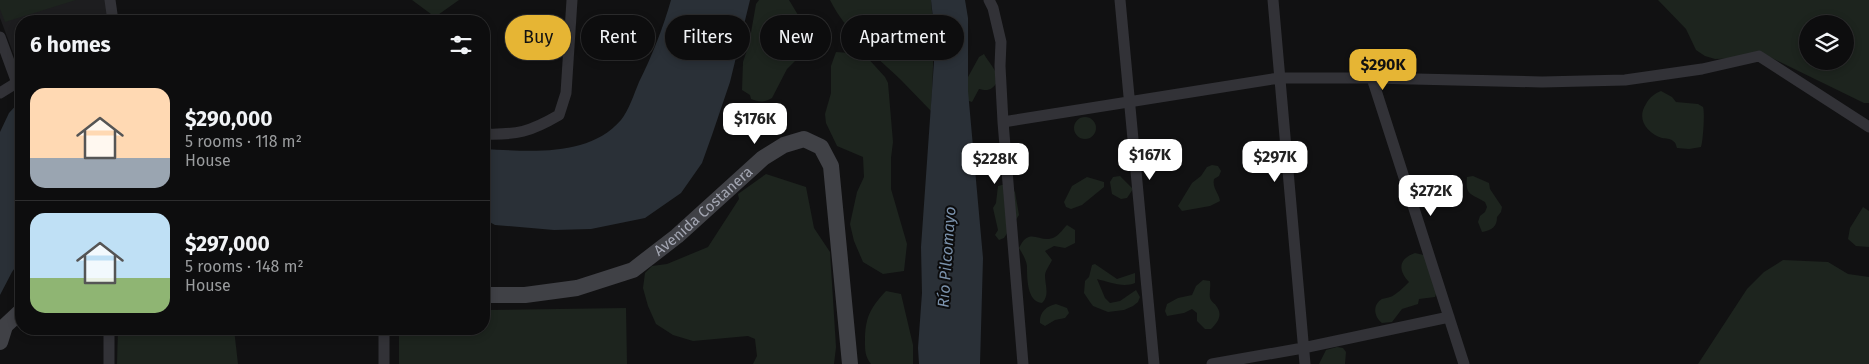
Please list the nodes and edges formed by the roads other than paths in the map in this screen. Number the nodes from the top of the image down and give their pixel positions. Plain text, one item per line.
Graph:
1 (110, 0) edge
2 (572, 0) edge
3 (989, 0) edge
4 (1120, 0) edge
5 (1273, 0) edge
6 (111, 15) edge
7 (0, 36) edge
8 (15, 72) edge
9 (1279, 78) junction
10 (1372, 78) junction
11 (15, 84) edge
12 (0, 93) edge
13 (1129, 102) junction
14 (1003, 122) junction
15 (1869, 127) edge
16 (490, 134) edge
17 (490, 295) edge
18 (15, 317) edge
19 (1449, 317) junction
20 (109, 335) edge
21 (384, 335) edge
22 (0, 342) edge
23 (1303, 348) junction
24 (109, 364) edge
25 (384, 364) edge
26 (850, 364) edge
27 (1023, 364) edge
28 (1154, 364) edge
29 (1212, 364) edge
30 (1305, 364) edge
31 (1464, 364) edge

1 - 6 street
2 - 16 street
3 - 14 street
4 - 13 street
5 - 9 street
7 - 8 street
9 - 10 street
9 - 13 street
9 - 23 street
10 - 15 street
10 - 19 street
11 - 12 street
13 - 14 street
13 - 28 street
14 - 27 street
17 - 26 street, Avenida Costanera
18 - 22 street
19 - 23 street
19 - 31 street
20 - 24 street
21 - 25 street
23 - 29 street
23 - 30 street

